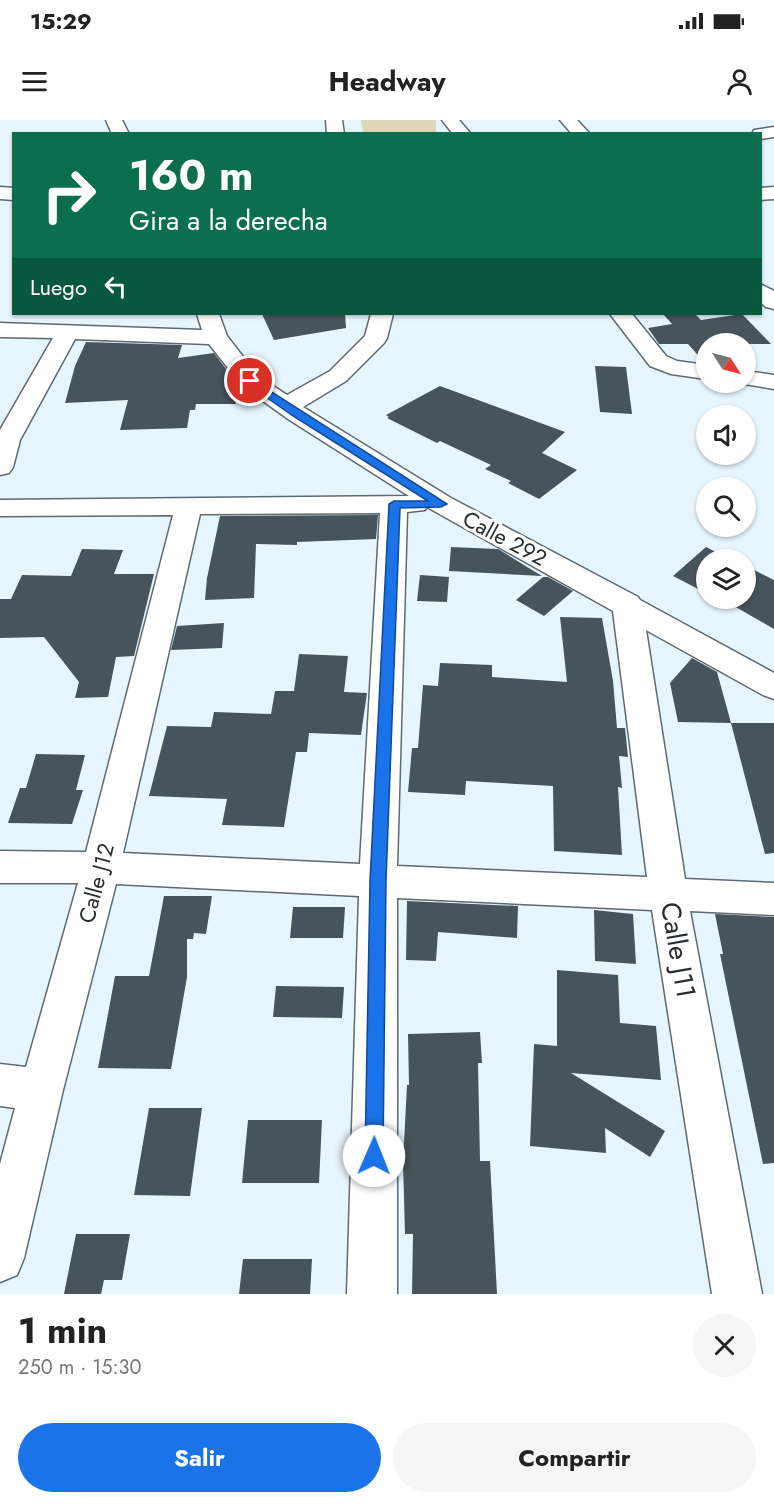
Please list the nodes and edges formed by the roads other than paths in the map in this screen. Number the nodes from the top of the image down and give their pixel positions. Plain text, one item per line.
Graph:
1 (450, 120) edge
2 (568, 120) edge
3 (461, 132) edge
4 (580, 132) edge
5 (762, 292) edge
6 (774, 302) edge
7 (382, 315) edge
8 (622, 315) edge
9 (212, 325) edge
10 (0, 330) edge
11 (67, 333) junction
12 (696, 371) edge
13 (756, 379) edge
14 (774, 382) edge
15 (286, 406) junction
16 (0, 467) edge
17 (394, 504) junction
18 (441, 504) junction
19 (0, 508) edge
20 (188, 508) junction
21 (627, 604) junction
22 (774, 687) edge
23 (0, 867) edge
24 (101, 868) junction
25 (378, 881) junction
26 (668, 893) junction
27 (774, 899) edge
28 (21, 1088) edge
29 (0, 1258) edge
30 (372, 1294) edge
31 (737, 1294) edge

1 - 3 street
2 - 4 street
5 - 6 street
7 - 15 street
8 - 12 street
9 - 11 street
9 - 15 street, Calle 292
10 - 11 street
11 - 16 street
13 - 14 street
15 - 18 street, Calle 292
17 - 18 street
17 - 20 street
17 - 25 street
18 - 21 street, Calle 292
19 - 20 street
20 - 24 street, Calle J12
21 - 22 street, Calle 292
21 - 26 street, Calle J11
23 - 24 street
24 - 25 street
24 - 28 street, Calle J12
25 - 26 street
25 - 30 street
26 - 27 street
26 - 31 street, Calle J11
28 - 29 street, Calle J12

